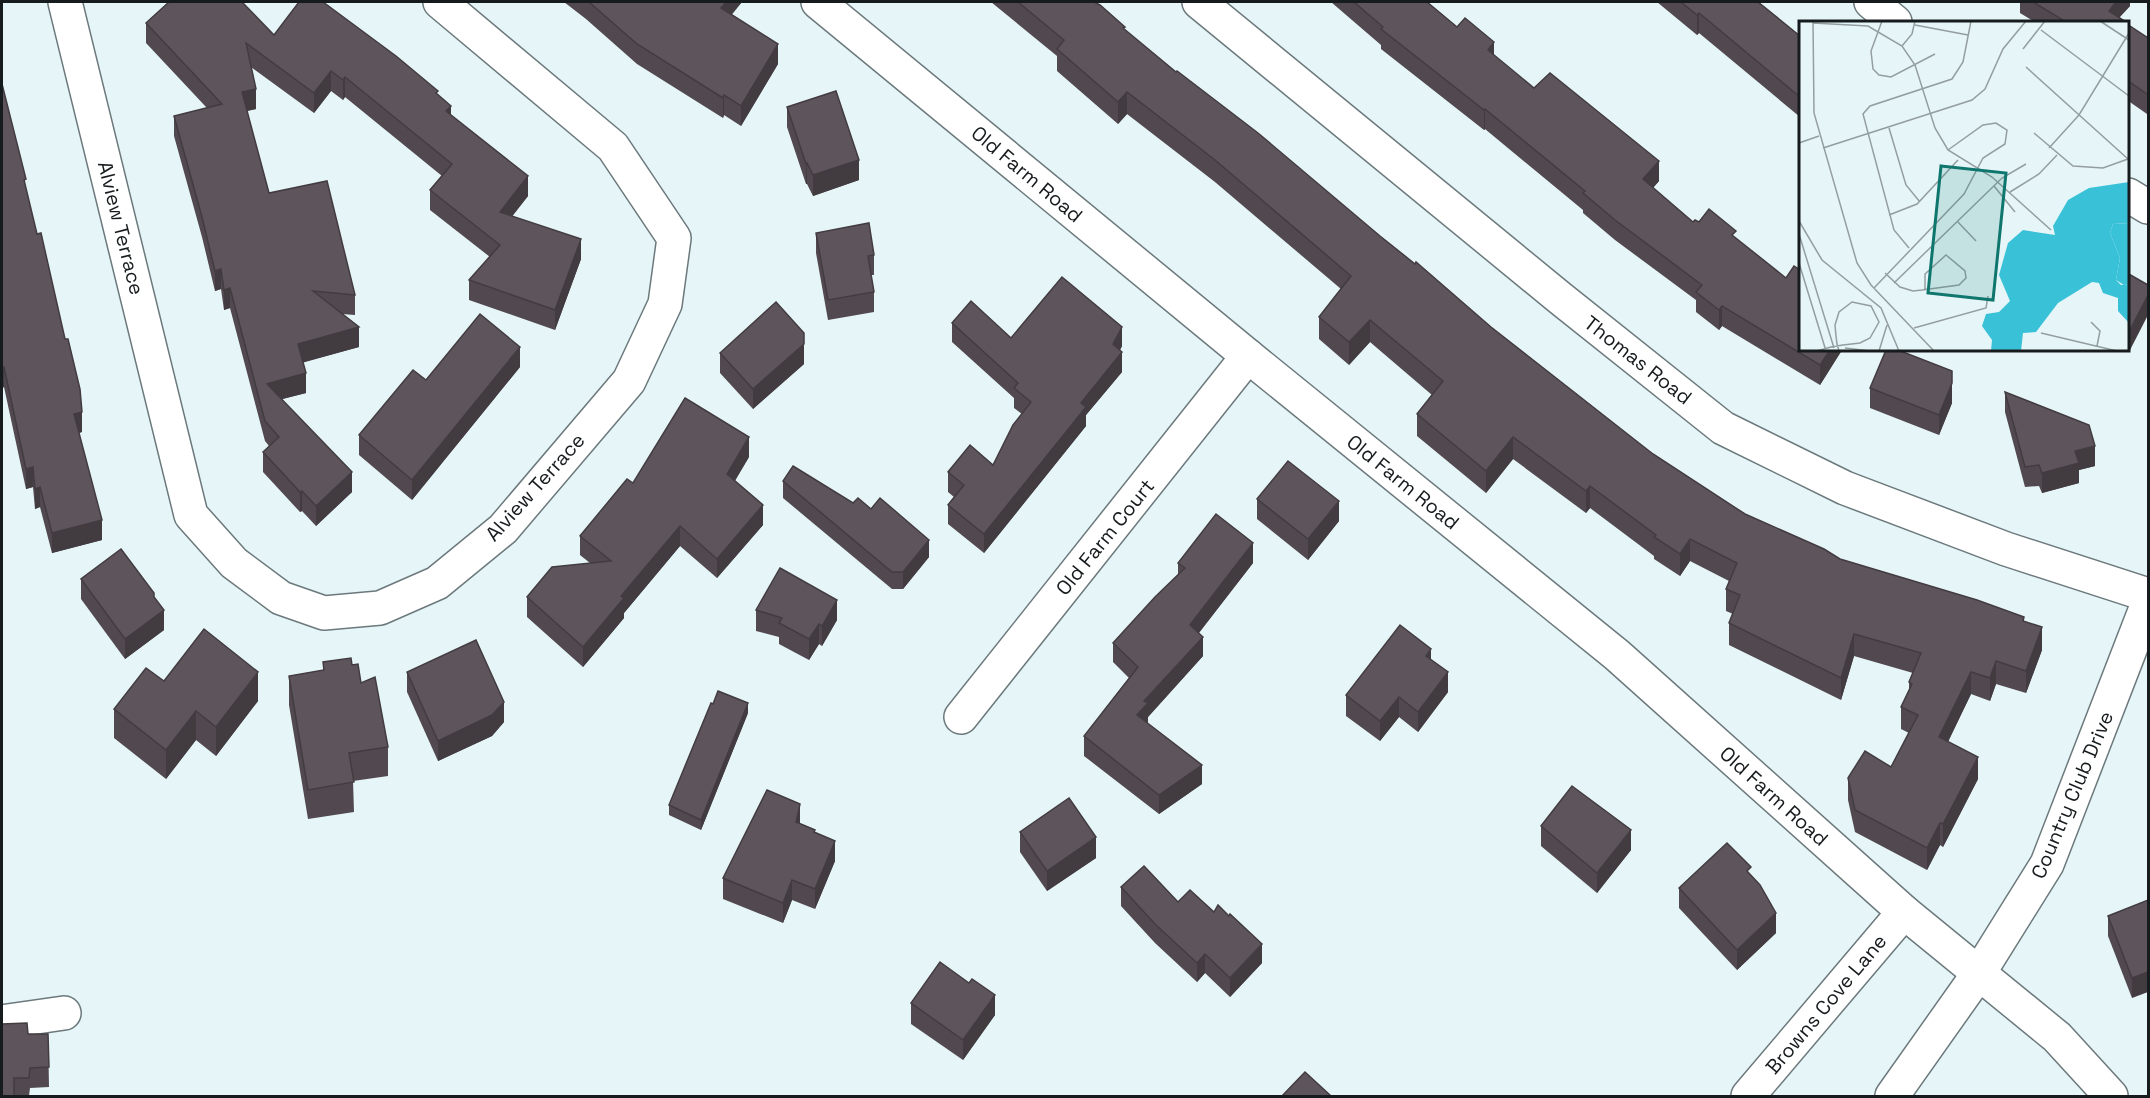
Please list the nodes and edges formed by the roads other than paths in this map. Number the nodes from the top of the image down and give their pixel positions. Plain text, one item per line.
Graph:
1 (65, 2) edge
2 (440, 2) edge
3 (818, 2) edge
4 (1199, 2) edge
5 (1871, 2) edge
6 (1895, 21) edge
7 (2129, 196) edge
8 (2148, 207) edge
9 (1248, 356) junction
10 (2148, 595) edge
11 (2148, 603) edge
12 (961, 717) dead end
13 (1904, 912) junction
14 (1979, 973) junction
15 (64, 1013) dead end
16 (2, 1022) edge
17 (1748, 1096) edge
18 (1892, 1096) edge
19 (2111, 1096) edge

1 - 2 street, Alview Terrace
3 - 9 street, Old Farm Road
4 - 10 street, Thomas Road
5 - 6 street
7 - 8 street
9 - 12 street, Old Farm Court
9 - 13 street, Old Farm Road
11 - 14 street, Country Club Drive
13 - 14 street, Old Farm Road
13 - 17 street, Browns Cove Lane
14 - 18 street, Country Club Drive
14 - 19 street, Old Farm Road
15 - 16 street

